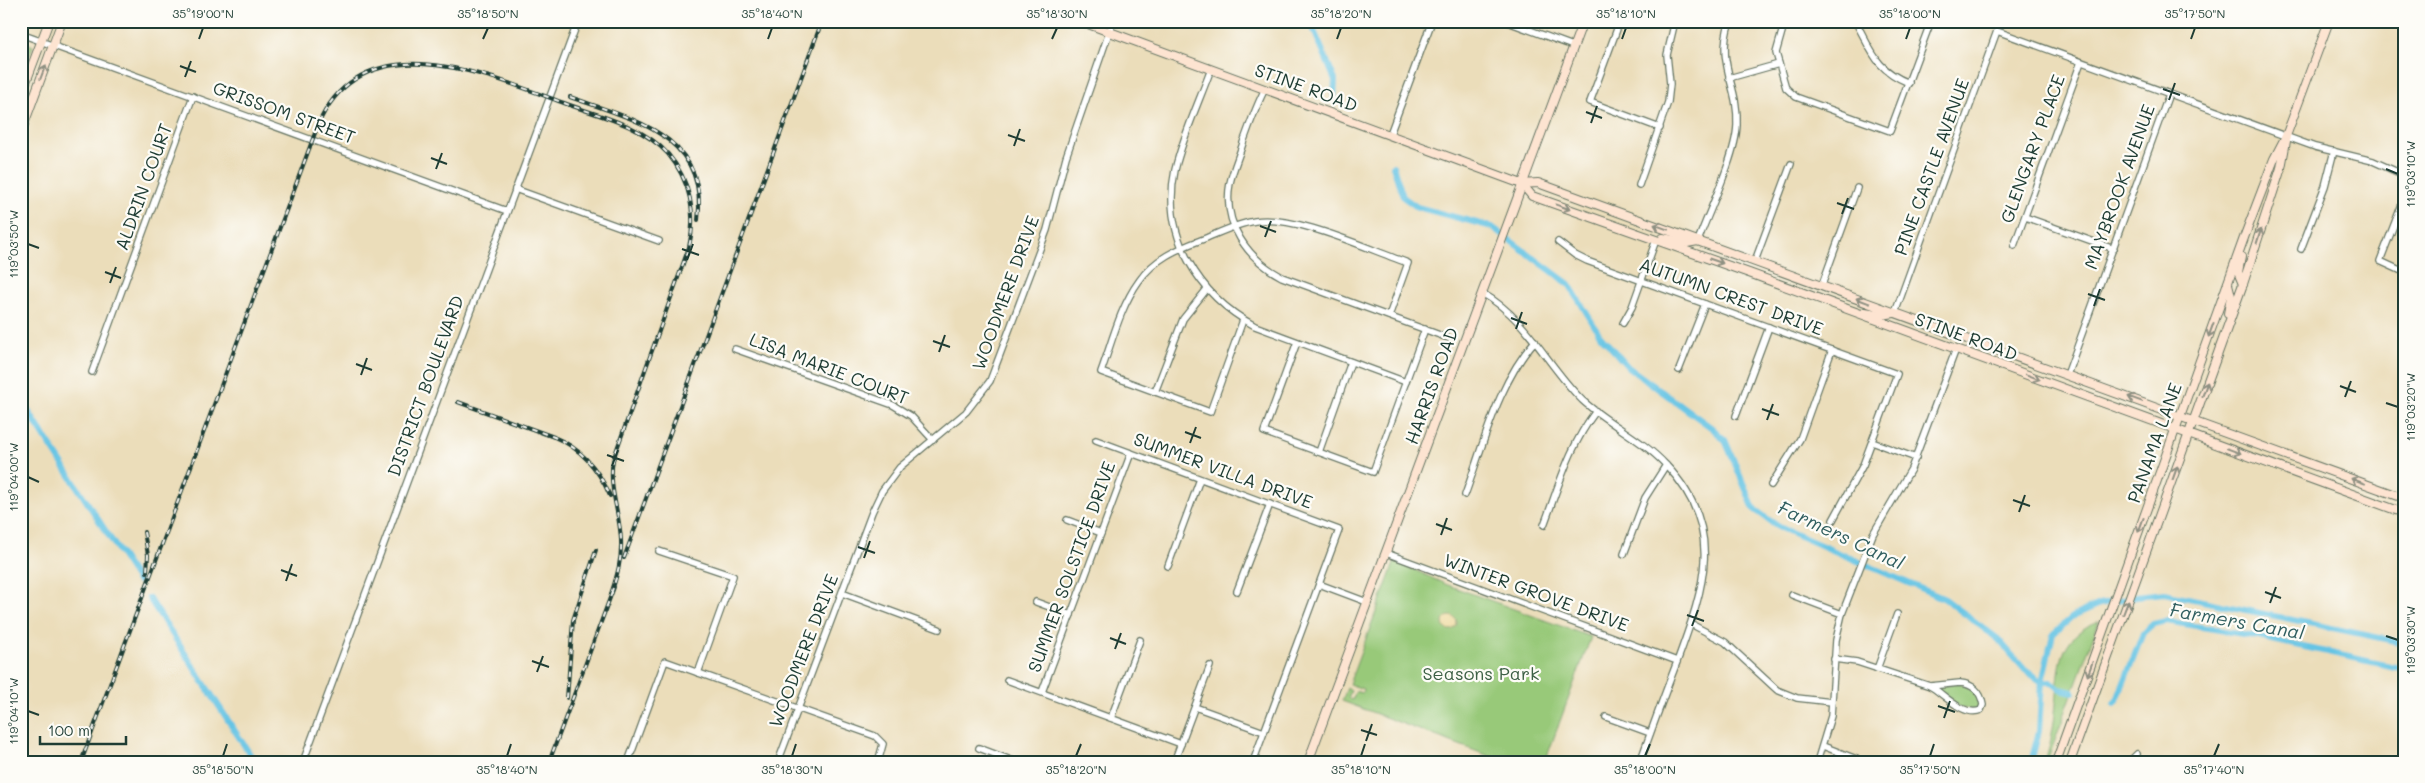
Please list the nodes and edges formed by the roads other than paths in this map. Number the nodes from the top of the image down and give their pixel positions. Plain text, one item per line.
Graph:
1 (49, 21) edge
2 (62, 21) edge
3 (578, 21) edge
4 (1080, 21) edge
5 (1113, 21) edge
6 (1432, 21) edge
7 (1505, 21) edge
8 (1583, 21) edge
9 (1620, 21) edge
10 (1675, 21) edge
11 (1730, 21) edge
12 (1785, 21) edge
13 (1855, 21) edge
14 (1931, 21) edge
15 (2329, 21) edge
16 (1109, 32) junction
17 (21, 34) edge
18 (41, 42) junction
19 (53, 46) junction
20 (1574, 46) junction
21 (2081, 62) junction
22 (1779, 64) junction
23 (1211, 69) junction
24 (1729, 78) junction
25 (1908, 82) junction
26 (1266, 89) junction
27 (2169, 94) junction
28 (21, 95) edge
29 (193, 96) junction
30 (1660, 128) junction
31 (21, 132) edge
32 (1390, 134) junction
33 (2286, 136) junction
34 (2334, 151) junction
35 (1791, 164) dead end
36 (2404, 175) edge
37 (1522, 184) junction
38 (1639, 185) dead end
39 (1856, 188) dead end
40 (515, 190) junction
41 (2404, 199) edge
42 (507, 211) junction
43 (2025, 216) junction
44 (1234, 227) junction
45 (1630, 230) junction
46 (2245, 235) junction
47 (1656, 240) junction
48 (1698, 241) junction
49 (659, 242) dead end
50 (1558, 242) dead end
51 (2014, 246) dead end
52 (1182, 247) junction
53 (2114, 249) junction
54 (2302, 249) dead end
55 (1755, 261) junction
56 (2404, 272) edge
57 (1642, 281) junction
58 (2228, 284) junction
59 (2243, 284) junction
60 (1822, 285) junction
61 (1207, 289) junction
62 (1482, 293) junction
63 (1705, 304) junction
64 (1849, 310) junction
65 (1895, 313) junction
66 (1389, 316) junction
67 (1243, 320) junction
68 (1623, 323) dead end
69 (1769, 327) junction
70 (1425, 329) junction
71 (2224, 336) junction
72 (1448, 338) dead end
73 (1535, 341) junction
74 (1297, 342) junction
75 (735, 349) dead end
76 (1956, 349) junction
77 (1832, 350) junction
78 (2008, 355) junction
79 (1351, 362) junction
80 (1679, 370) dead end
81 (92, 372) dead end
82 (2067, 375) junction
83 (1406, 382) junction
84 (1156, 392) junction
85 (1596, 411) junction
86 (1736, 416) dead end
87 (2180, 416) junction
88 (2194, 421) junction
89 (2176, 430) junction
90 (2188, 435) junction
91 (933, 440) junction
92 (1096, 440) dead end
93 (1872, 442) junction
94 (1319, 452) junction
95 (1131, 453) junction
96 (1916, 458) junction
97 (1666, 465) junction
98 (1200, 478) junction
99 (1771, 486) dead end
100 (1465, 495) dead end
101 (2404, 498) edge
102 (1270, 504) junction
103 (2404, 512) edge
104 (1067, 520) dead end
105 (1833, 520) dead end
106 (1544, 525) dead end
107 (1101, 533) junction
108 (660, 550) dead end
109 (1386, 553) junction
110 (1624, 554) dead end
111 (1168, 566) dead end
112 (1319, 584) junction
113 (1238, 591) dead end
114 (842, 593) junction
115 (1792, 595) dead end
116 (1036, 602) dead end
117 (1368, 602) junction
118 (1842, 614) junction
119 (1896, 614) dead end
120 (1071, 615) junction
121 (1691, 624) junction
122 (939, 629) dead end
123 (1140, 640) dead end
124 (1834, 659) junction
125 (1677, 661) junction
126 (1210, 666) dead end
127 (1877, 669) junction
128 (698, 673) junction
129 (1007, 680) dead end
130 (1930, 686) junction
131 (1042, 692) junction
132 (1832, 702) junction
133 (1195, 707) junction
134 (799, 708) junction
135 (1606, 716) dead end
136 (1112, 718) junction
137 (1264, 732) junction
138 (1650, 733) junction
139 (1181, 744) junction
140 (1823, 746) junction
141 (979, 748) dead end
142 (2137, 754) dead end
143 (303, 762) edge
144 (628, 762) edge
145 (778, 762) edge
146 (878, 762) edge
147 (1016, 762) edge
148 (1174, 762) edge
149 (1253, 762) edge
150 (1308, 762) edge
151 (1640, 762) edge
152 (1817, 762) edge
153 (1864, 762) edge
154 (2056, 762) edge
155 (2070, 762) edge
156 (2129, 762) edge

1 - 18 main road
2 - 19 main road
3 - 40 street, DISTRICT BOULEVARD
4 - 16 main road, STINE ROAD
5 - 16 street, WOODMERE DRIVE
6 - 32 street
7 - 20 street
8 - 20 main road, HARRIS ROAD
9 - 30 street
10 - 30 street
11 - 24 street
12 - 22 street
13 - 25 street
14 - 25 street
15 - 33 main road, PANAMA LANE
16 - 23 main road, STINE ROAD
16 - 91 street, WOODMERE DRIVE
17 - 18 street, GRISSOM STREET
18 - 19 street, GRISSOM STREET
18 - 28 main road
19 - 29 street, GRISSOM STREET
31 -> 19 main road
20 - 37 main road, HARRIS ROAD
21 - 27 street
21 - 43 street, GLENGARY PLACE
21 - 65 street, PINE CASTLE AVENUE
22 - 24 street
22 - 25 street
23 - 26 main road, STINE ROAD
23 - 52 street
24 - 48 street
26 - 32 main road, STINE ROAD
26 - 44 street
27 - 33 street
27 - 53 street, MAYBROOK AVENUE
29 - 42 street, GRISSOM STREET
29 - 81 street, ALDRIN COURT
30 - 38 street
32 - 37 main road, STINE ROAD
33 - 34 street
33 - 46 main road, PANAMA LANE
59 -> 33 main road, PANAMA LANE
34 - 36 street
34 - 54 street
35 - 55 street
37 -> 45 main road, STINE ROAD
48 -> 37 main road, STINE ROAD
37 - 62 main road, HARRIS ROAD
39 - 60 street
40 - 42 street, DISTRICT BOULEVARD
40 - 49 street
41 - 56 street
42 - 143 street, DISTRICT BOULEVARD
43 - 51 street, GLENGARY PLACE
43 - 53 street
44 - 52 street
44 - 66 street
44 - 66 street
45 - 47 main road, STINE ROAD
45 - 48 main road
46 - 58 main road, PANAMA LANE
46 - 59 main road
47 - 57 street
47 -> 64 main road, STINE ROAD
48 - 55 main road, STINE ROAD
50 - 57 street, AUTUMN CREST DRIVE
52 - 61 street
52 - 84 street
53 - 82 street, MAYBROOK AVENUE
55 - 60 main road, STINE ROAD
57 - 63 street, AUTUMN CREST DRIVE
57 - 68 street
58 - 71 main road
58 -> 87 main road, PANAMA LANE
59 - 71 main road, PANAMA LANE
65 -> 60 main road, STINE ROAD
61 - 67 street
61 - 84 street
62 - 73 street
62 - 109 main road, HARRIS ROAD
63 - 69 street, AUTUMN CREST DRIVE
63 - 80 street
64 - 65 main road
64 - 76 main road, STINE ROAD
65 - 78 main road, STINE ROAD
66 - 70 street
67 - 74 street
67 - 84 street
69 - 77 street, AUTUMN CREST DRIVE
69 - 86 street
70 - 72 street
70 - 83 street
88 -> 71 main road, PANAMA LANE
73 - 85 street
73 - 100 street
74 - 79 street
74 - 94 street
75 - 91 street, LISA MARIE COURT
76 - 78 main road
76 -> 89 main road, STINE ROAD
76 - 96 street
77 - 93 street, AUTUMN CREST DRIVE
77 - 99 street
78 - 82 main road, STINE ROAD
79 - 83 street
79 - 94 street
87 -> 82 main road, STINE ROAD
83 - 94 street
85 - 97 street
85 - 106 street
87 - 88 main road, STINE ROAD
87 - 89 main road, PANAMA LANE
88 - 90 main road, PANAMA LANE
101 -> 88 main road, STINE ROAD
89 - 90 main road, STINE ROAD
89 -> 154 main road, PANAMA LANE
90 -> 103 main road, STINE ROAD
155 -> 90 main road, PANAMA LANE
91 - 114 street, WOODMERE DRIVE
92 - 95 street, SUMMER VILLA DRIVE
93 - 96 street
93 - 105 street
95 - 98 street, SUMMER VILLA DRIVE
95 - 107 street, SUMMER SOLSTICE DRIVE
96 - 118 street
97 - 110 street
97 - 121 street
98 - 102 street, SUMMER VILLA DRIVE
98 - 111 street
102 - 112 street, SUMMER VILLA DRIVE
102 - 113 street
104 - 107 street
107 - 120 street, SUMMER SOLSTICE DRIVE
108 - 128 street
109 - 117 main road, HARRIS ROAD
109 - 125 street, WINTER GROVE DRIVE
112 - 117 street
112 - 137 street
114 - 122 street
114 - 134 street, WOODMERE DRIVE
115 - 118 street
116 - 120 street
117 - 150 main road, HARRIS ROAD
118 - 124 street
119 - 127 street
120 - 131 street, SUMMER SOLSTICE DRIVE
121 - 125 street
121 - 132 street
123 - 136 street
124 - 127 street
124 - 132 street
125 - 138 street
126 - 133 street
127 - 130 street
128 - 134 street
128 - 144 street
129 - 131 street
130 - 130 street
131 - 136 street
132 - 140 street
133 - 137 street
133 - 139 street
134 - 145 street, WOODMERE DRIVE
134 - 146 street
135 - 138 street
136 - 139 street
137 - 149 street
138 - 151 street
139 - 148 street
140 - 152 street
140 - 153 street
141 - 147 street
142 - 156 street

